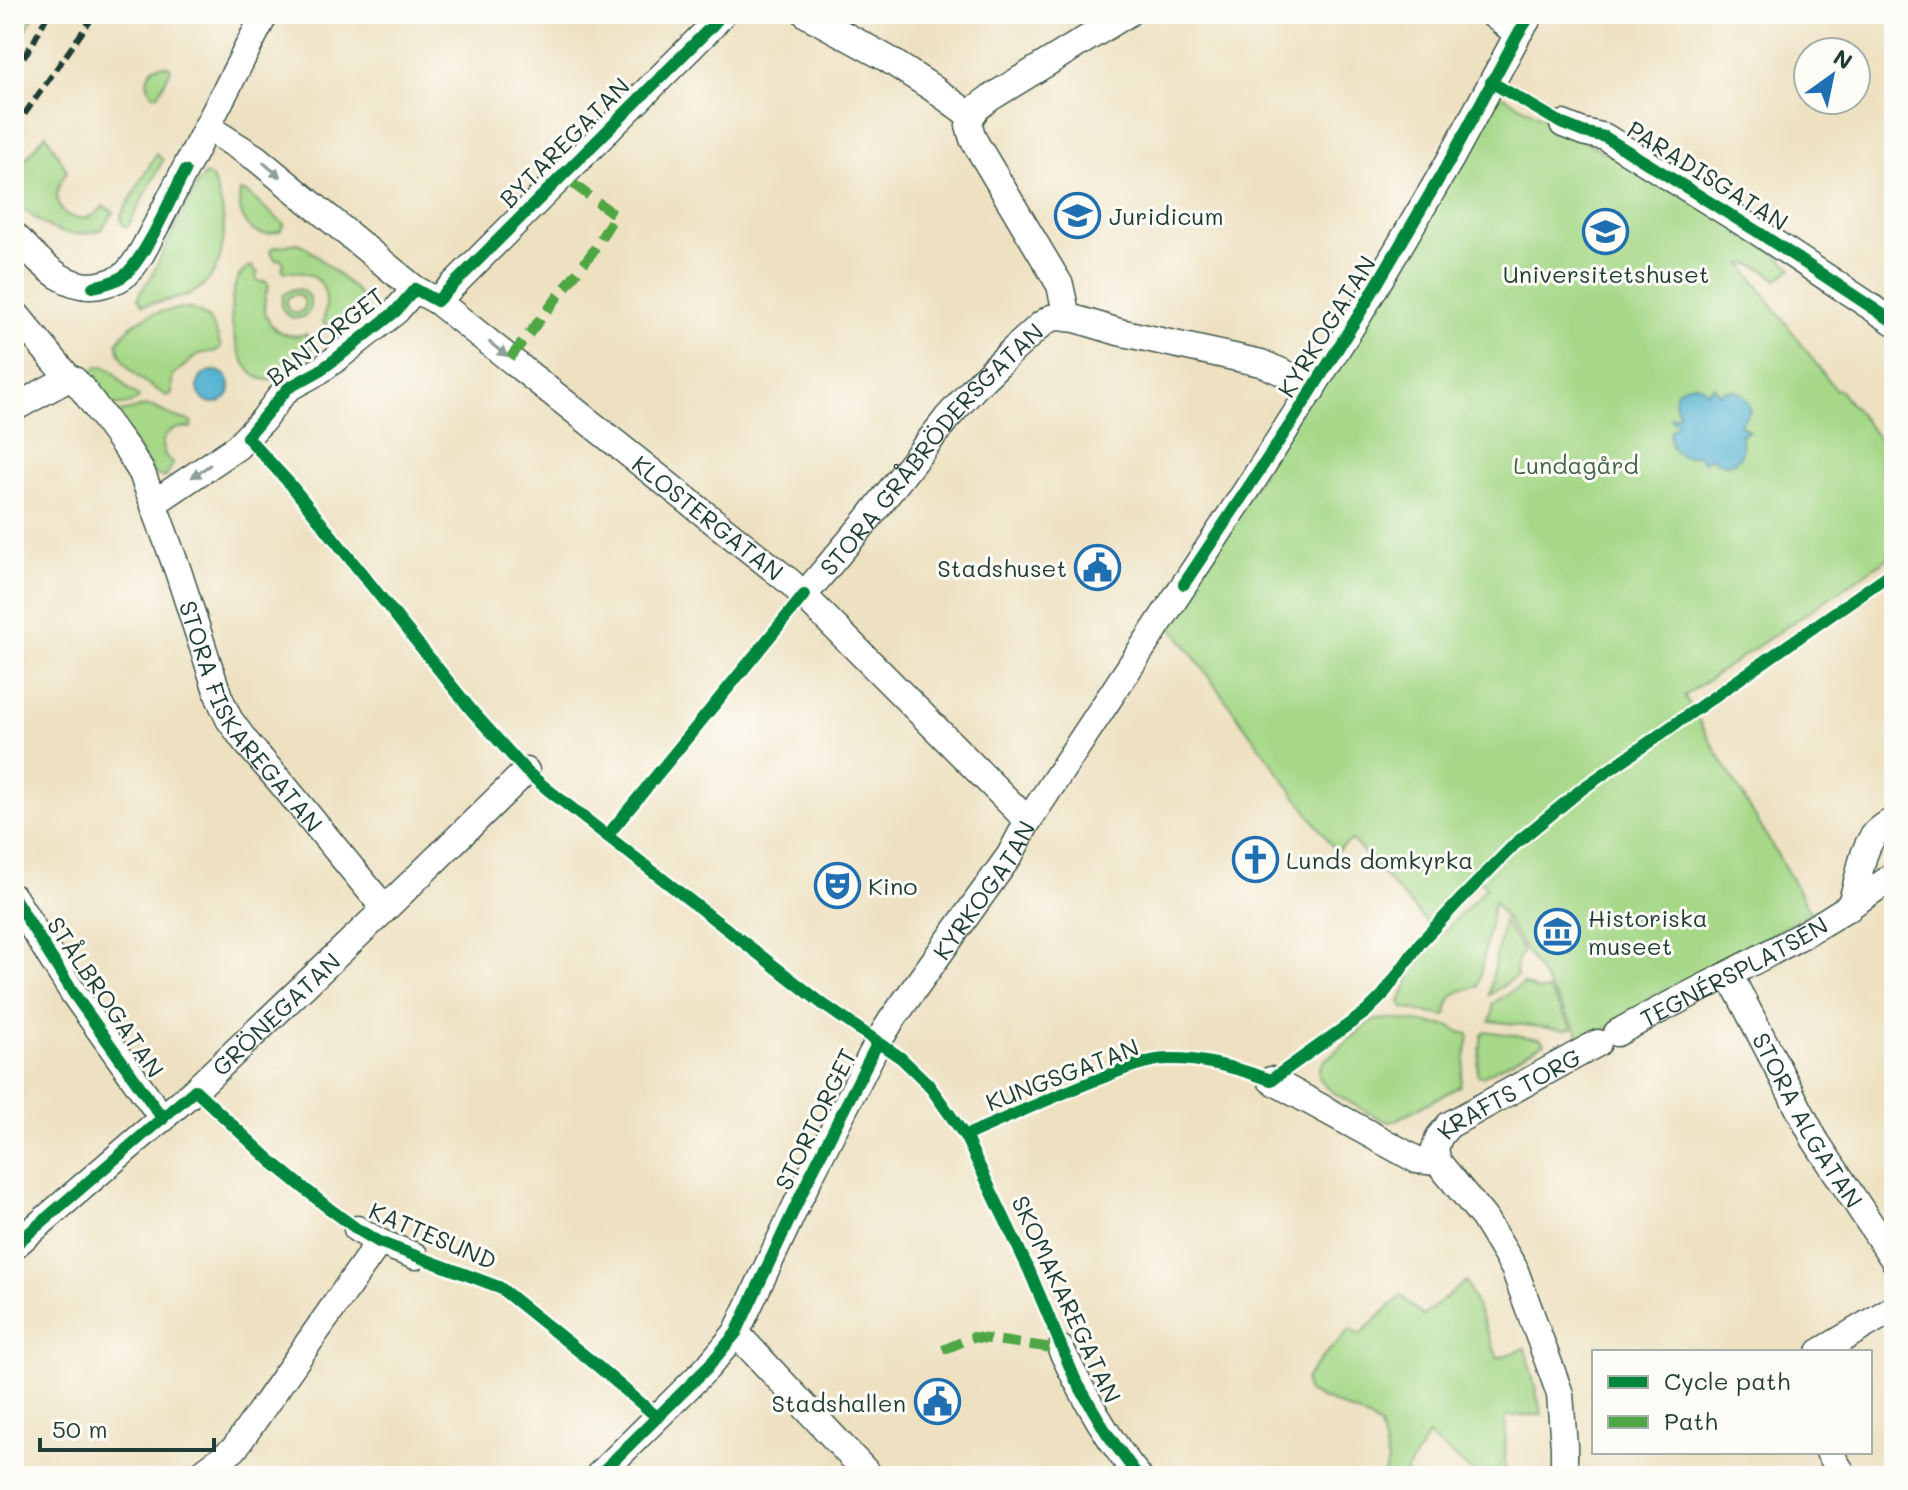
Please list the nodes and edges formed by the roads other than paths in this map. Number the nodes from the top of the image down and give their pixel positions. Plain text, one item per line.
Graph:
1 (265, 14) edge
2 (722, 14) edge
3 (806, 14) edge
4 (1127, 14) edge
5 (1492, 14) edge
6 (1525, 24) edge
7 (971, 116) junction
8 (1563, 124) dead end
9 (207, 127) junction
10 (14, 235) edge
11 (426, 295) junction
12 (14, 312) edge
13 (1067, 317) junction
14 (1894, 322) edge
15 (69, 378) junction
16 (1312, 390) junction
17 (14, 408) edge
18 (154, 503) junction
19 (804, 595) junction
20 (526, 771) dead end
21 (1028, 821) junction
22 (1886, 826) edge
23 (1894, 860) edge
24 (1894, 875) edge
25 (14, 898) edge
26 (1849, 908) junction
27 (385, 909) junction
28 (1729, 974) junction
29 (1608, 1038) joint
30 (878, 1042) joint
31 (1271, 1080) dead end
32 (163, 1119) junction
33 (1438, 1162) junction
34 (14, 1246) edge
35 (415, 1256) dead end
36 (1894, 1260) edge
37 (1894, 1308) edge
38 (736, 1333) junction
39 (1061, 1349) dead end
40 (1823, 1350) edge
41 (1830, 1454) edge
42 (198, 1476) edge
43 (598, 1476) edge
44 (870, 1476) edge
45 (1138, 1476) edge
46 (1564, 1476) edge
47 (1844, 1476) edge

1 - 9 street
2 - 11 street, BYTAREGATAN
3 - 7 street
4 - 7 street
5 - 6 street
6 - 16 street, KYRKOGATAN
7 - 13 street
8 - 14 street, PARADISGATAN
9 - 10 street
9 -> 11 street, BANTORGET
11 -> 18 street, BANTORGET
11 -> 19 street, KLOSTERGATAN
12 - 15 street
13 - 16 street
13 - 19 street, STORA GRÅBRÖDERSGATAN
15 - 17 street
15 - 18 street
16 - 21 street, KYRKOGATAN
18 - 27 street, STORA FISKAREGATAN
19 - 21 street, KLOSTERGATAN
20 - 27 street, GRÖNEGATAN
21 - 30 street, KYRKOGATAN
22 - 23 street
22 - 26 street, TEGNÉRSPLATSEN
24 - 26 street, TEGNÉRSPLATSEN
25 - 32 street, STÅLBROGATAN
26 - 28 street, TEGNÉRSPLATSEN
27 - 32 street, GRÖNEGATAN
28 - 29 street, TEGNÉRSPLATSEN
28 - 36 street, STORA ALGATAN
29 - 33 street, KRAFTS TORG
30 - 38 street, STORTORGET
31 - 33 street, KRAFTS TORG
32 - 34 street, GRÖNEGATAN
33 - 46 street
35 - 42 street, KATTESUND
37 - 40 street
38 - 43 street, STORTORGET
38 - 44 street
39 - 45 street, SKOMAKAREGATAN
41 - 47 street

